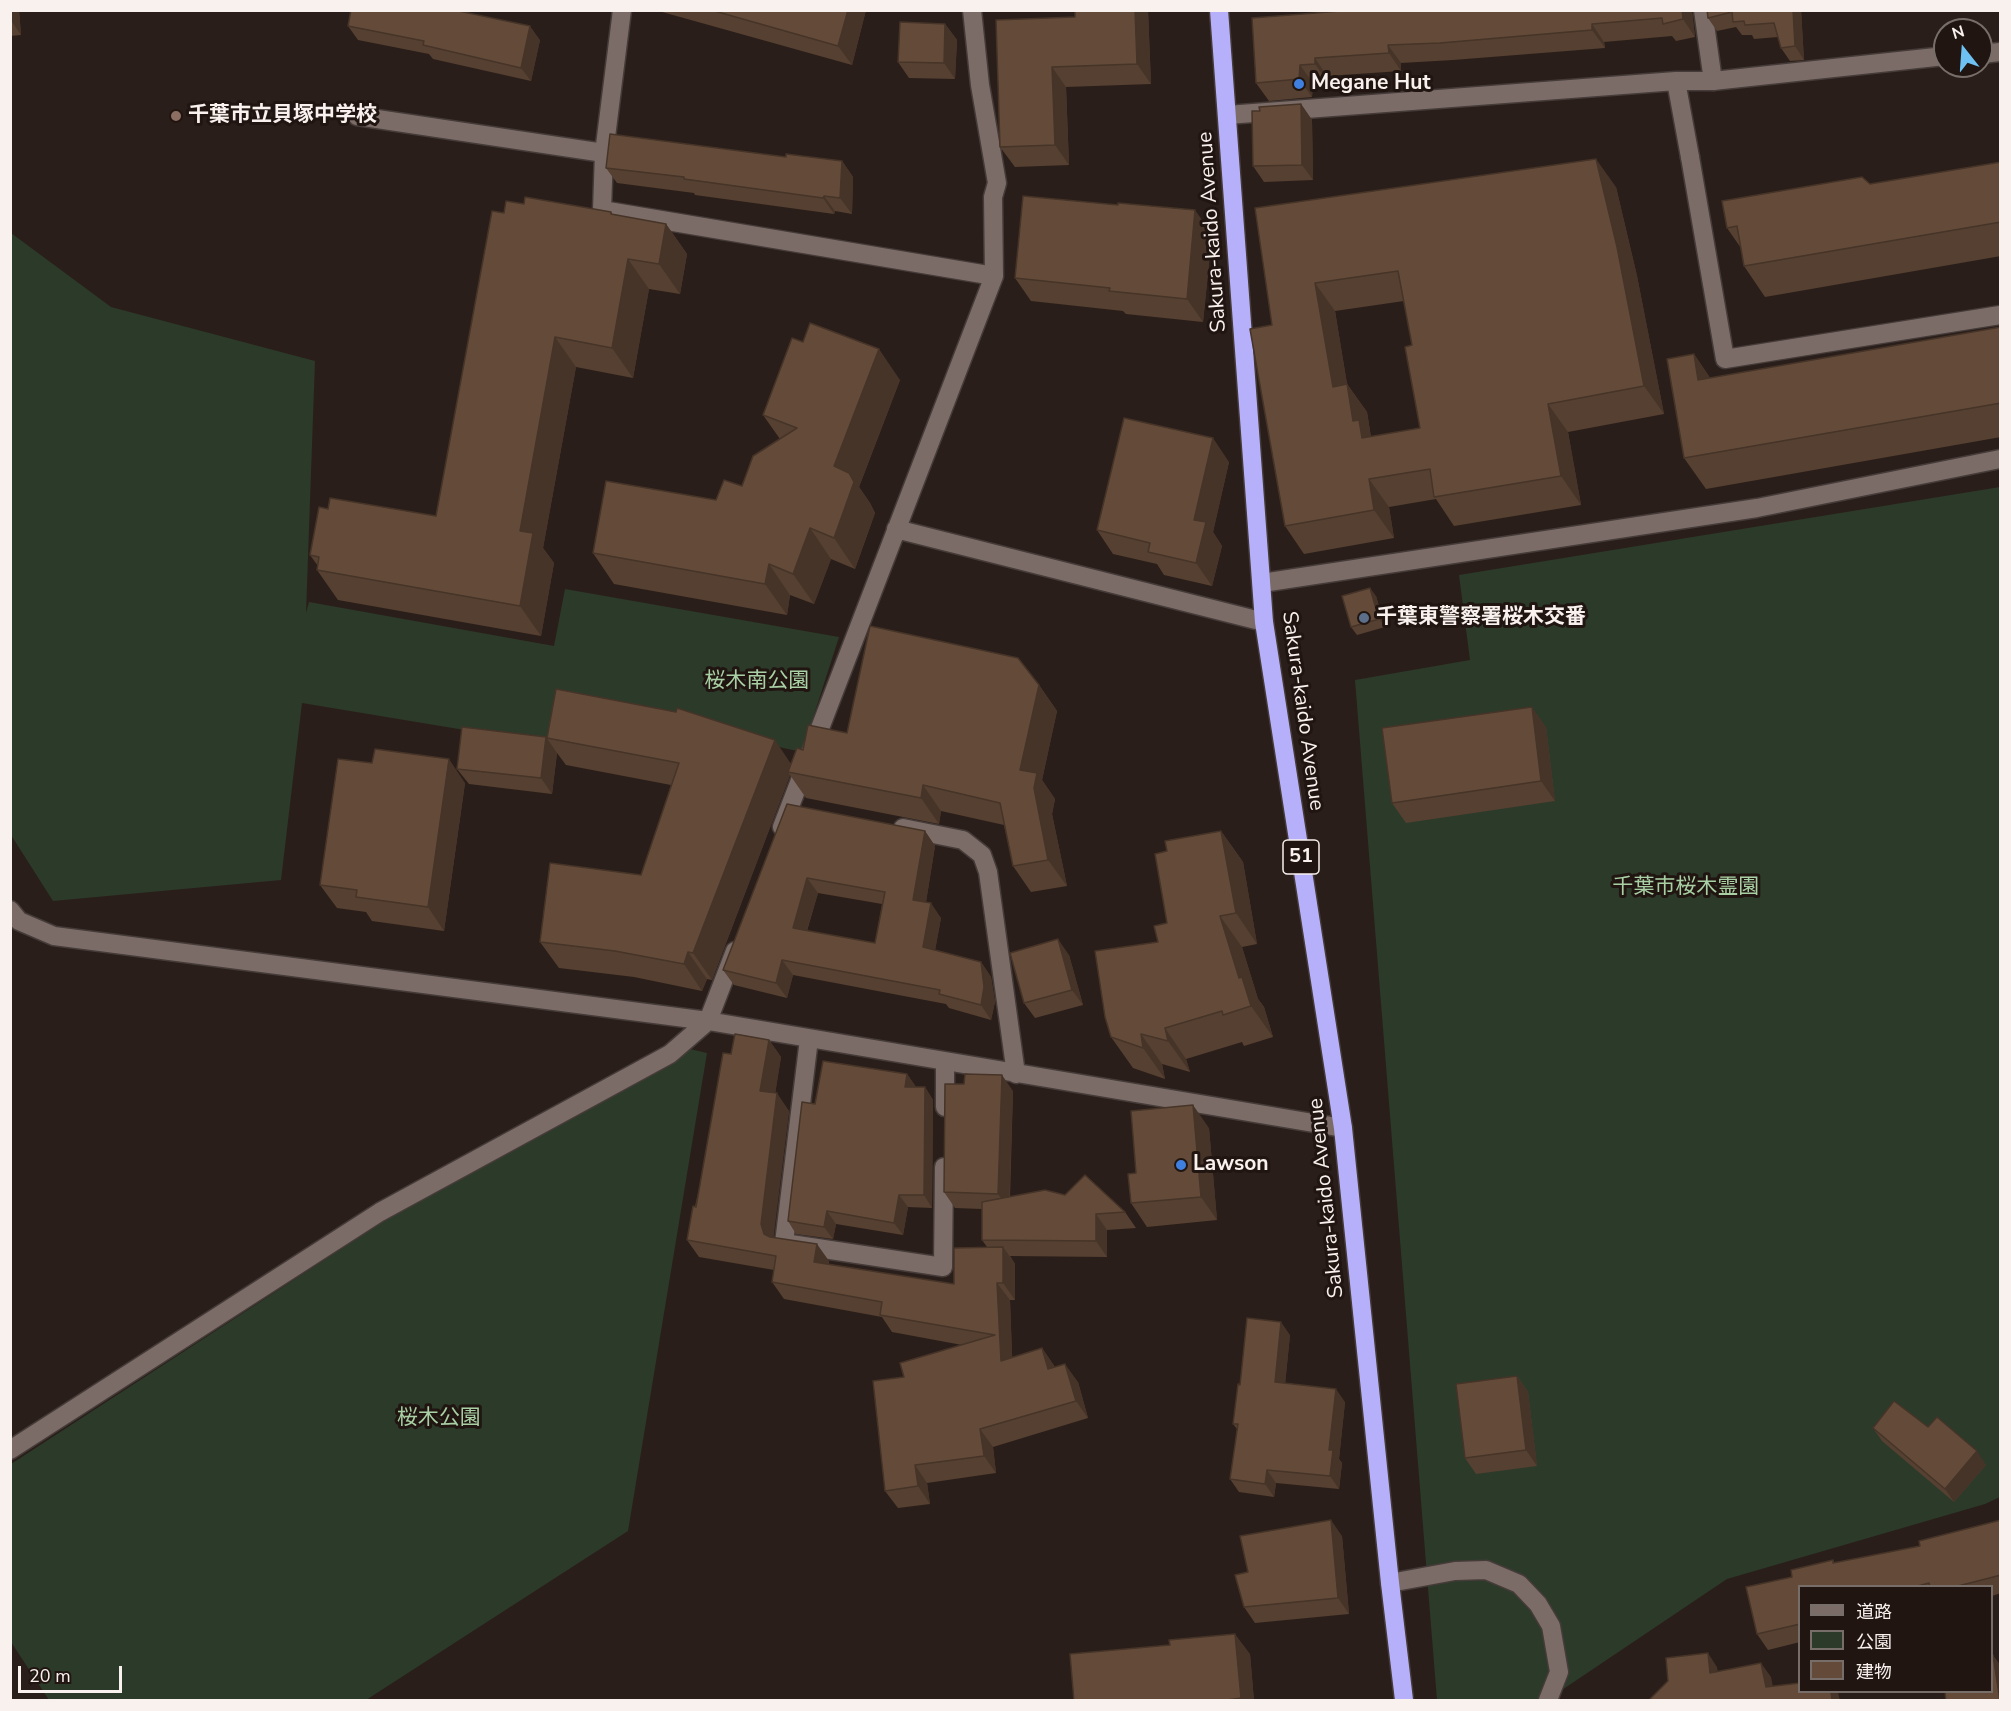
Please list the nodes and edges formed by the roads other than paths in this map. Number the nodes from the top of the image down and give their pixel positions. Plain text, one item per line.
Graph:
1 (622, 10) edge
2 (972, 10) edge
3 (1219, 10) edge
4 (1703, 10) edge
5 (1933, 57) edge
6 (1676, 81) junction
7 (1713, 81) junction
8 (357, 116) dead end
9 (1227, 116) junction
10 (604, 153) junction
11 (994, 276) junction
12 (2001, 315) edge
13 (2001, 459) edge
14 (896, 529) junction
15 (1262, 583) junction
16 (1264, 622) junction
17 (883, 824) edge
18 (778, 838) edge
19 (10, 910) edge
20 (741, 935) edge
21 (708, 1021) junction
22 (810, 1039) junction
23 (945, 1062) junction
24 (1016, 1074) junction
25 (945, 1119) edge
26 (1343, 1128) junction
27 (944, 1153) edge
28 (10, 1450) edge
29 (1390, 1583) junction
30 (1404, 1701) edge
31 (1548, 1701) edge

1 - 10 street
2 - 11 street
3 - 9 highway, Sakura-kaido Avenue / 51
4 - 7 street
5 - 7 street
6 - 7 street
6 - 9 street
6 - 12 street
8 - 10 street
9 - 15 highway, Sakura-kaido Avenue / 51
10 - 11 street
11 - 14 street
13 - 15 street
14 - 16 street
14 - 18 street
15 - 16 highway, Sakura-kaido Avenue / 51
16 - 26 highway, Sakura-kaido Avenue / 51
17 - 24 street
19 - 21 street
20 - 21 street
21 - 22 street
21 - 28 street
22 - 23 street
22 - 27 street
23 - 24 street
23 - 25 street
24 - 26 street
26 - 29 highway, Sakura-kaido Avenue / 51
29 - 30 highway, Sakura-kaido Avenue / 51
29 - 31 street

